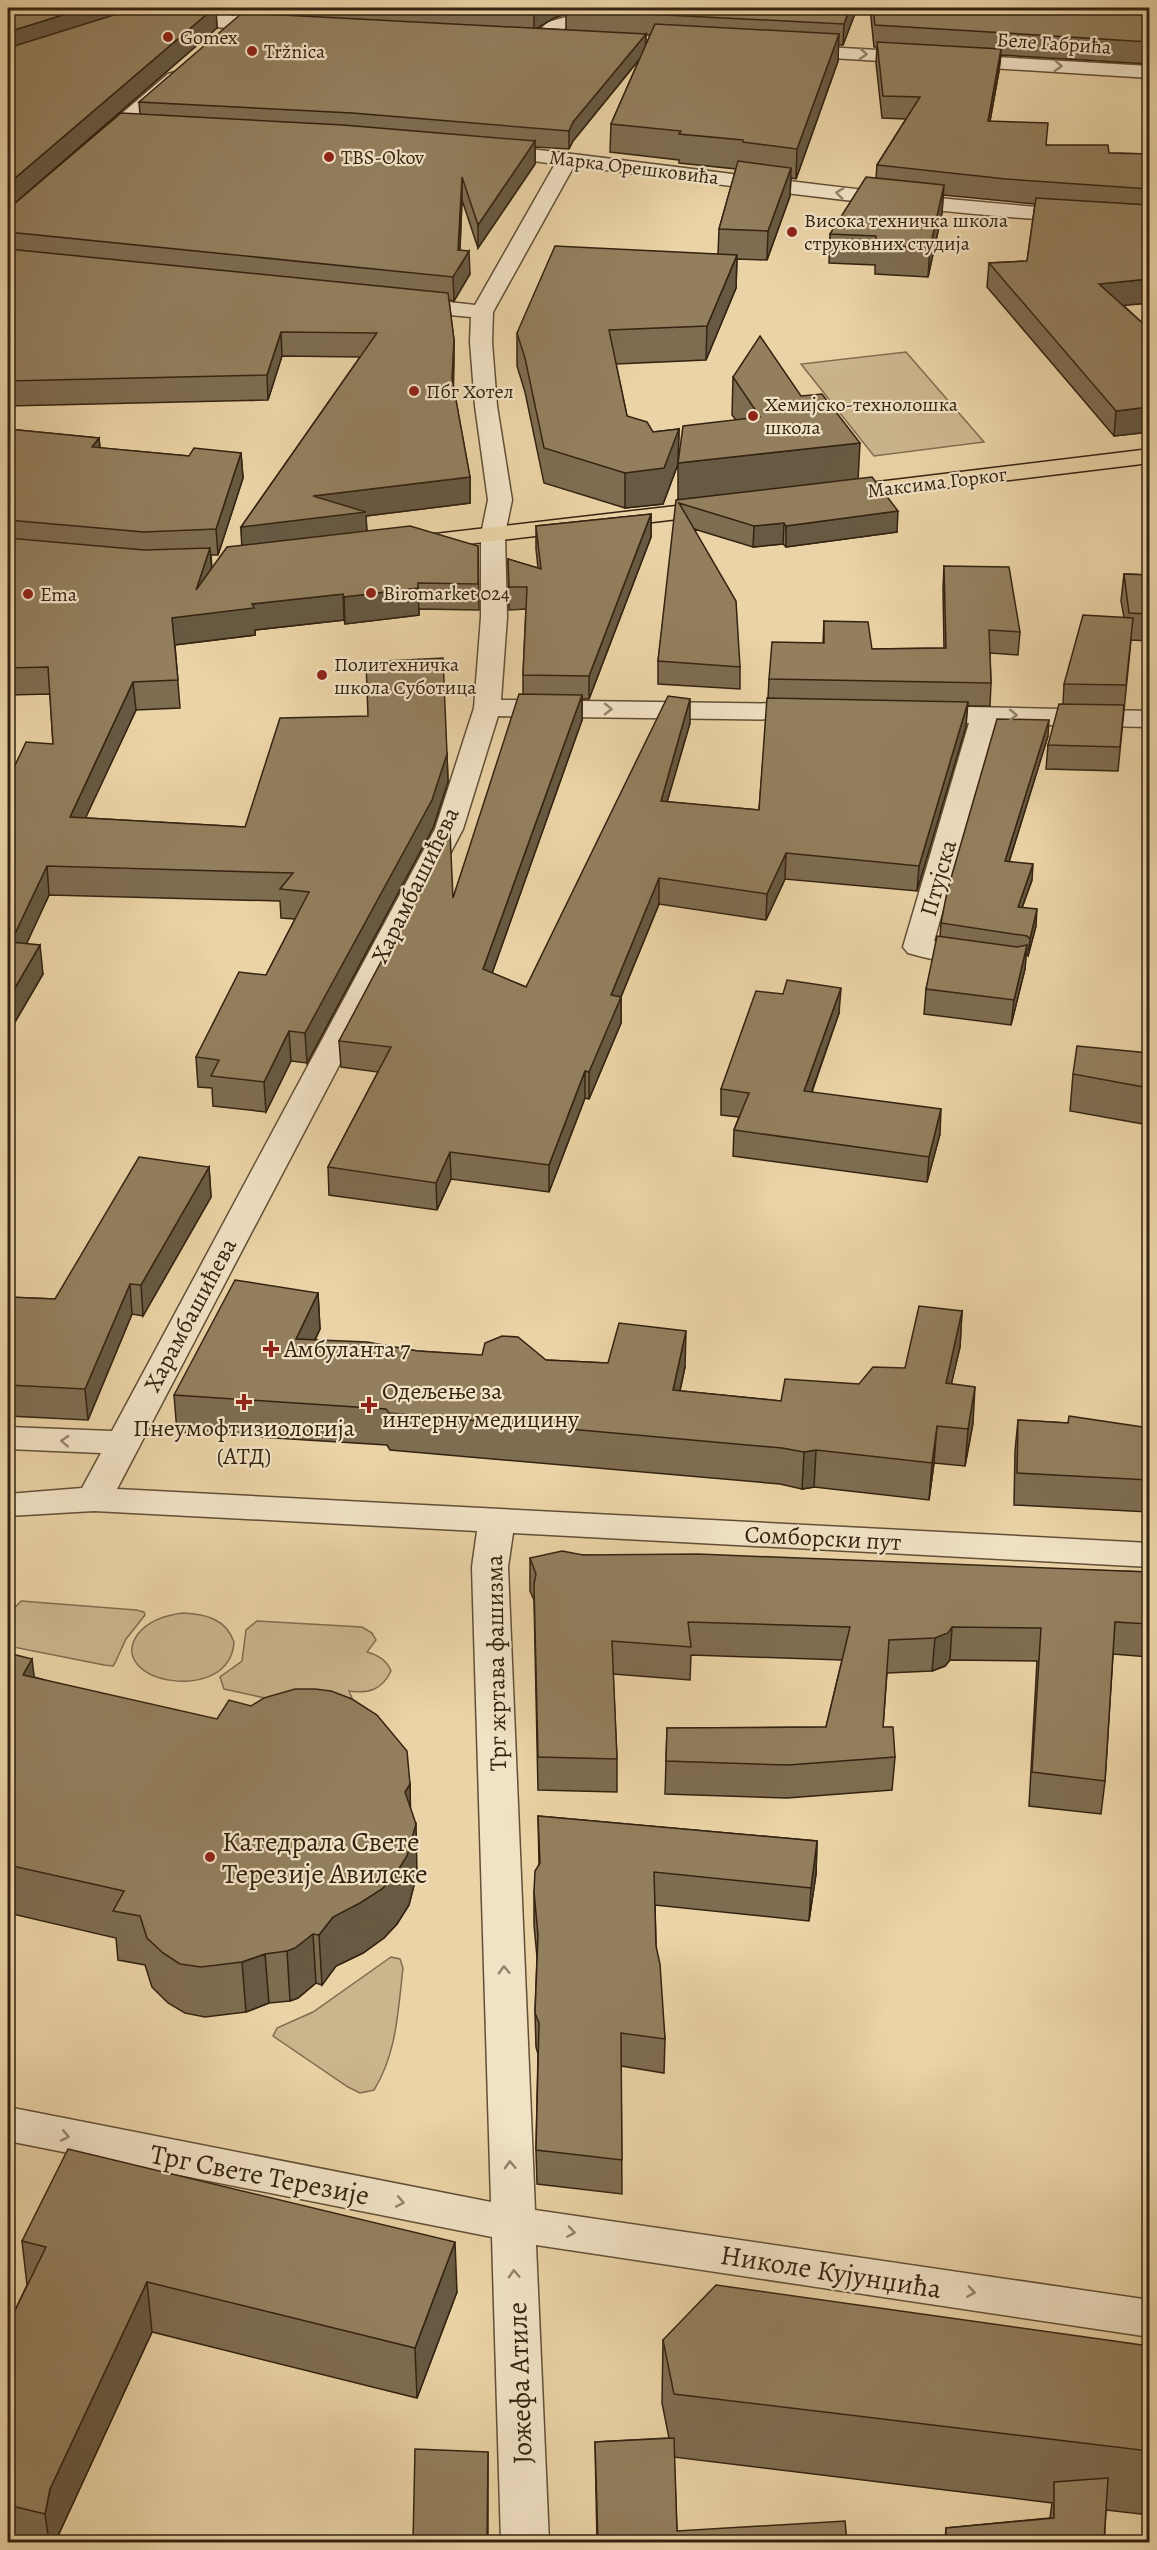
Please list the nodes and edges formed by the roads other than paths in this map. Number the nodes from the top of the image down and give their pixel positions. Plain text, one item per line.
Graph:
1 (255, 8) edge
2 (617, 8) edge
3 (166, 12) edge
4 (238, 23) junction
5 (291, 26) edge
6 (514, 38) edge
7 (220, 39) edge
8 (538, 39) junction
9 (574, 41) edge
10 (777, 50) edge
11 (185, 69) edge
12 (1149, 72) edge
13 (118, 127) junction
14 (143, 128) edge
15 (469, 148) edge
16 (84, 156) edge
17 (568, 158) junction
18 (1149, 220) edge
19 (388, 303) edge
20 (482, 312) junction
21 (1149, 456) edge
22 (812, 496) edge
23 (742, 505) edge
24 (493, 534) junction
25 (392, 546) edge
26 (487, 708) junction
27 (832, 713) edge
28 (891, 713) edge
29 (985, 715) junction
30 (1149, 718) edge
31 (1005, 960) edge
32 (8, 1438) edge
33 (122, 1443) junction
34 (94, 1499) junction
35 (8, 1505) edge
36 (497, 1520) junction
37 (1149, 1556) edge
38 (8, 2124) edge
39 (513, 2224) junction
40 (1149, 2319) edge
41 (525, 2542) edge

1 - 4 street
2 - 8 street
3 - 4 street
4 - 5 street
4 - 7 street
6 - 8 street
8 - 9 street
10 -> 12 street, Беле Габрића
11 - 13 street
13 - 14 street
13 - 16 street
15 - 17 street, Марка Орешковића
18 -> 17 street, Марка Орешковића
17 - 20 street, Харамбашићева
19 - 20 street
20 - 24 street, Харамбашићева
21 - 22 main road, Максима Горког
23 - 24 main road
24 - 25 main road
24 - 26 street, Харамбашићева
26 -> 27 street
26 - 33 street, Харамбашићева
28 - 29 street
29 -> 30 street
29 - 31 street, Птујска
33 -> 32 street
33 - 34 street, Харамбашићева
34 - 35 street, Трг жртава фашизма
34 - 36 street, Трг жртава фашизма
36 - 37 street, Сомборски пут
39 -> 36 street, Трг жртава фашизма
38 -> 39 street, Трг Свете Терезије
39 -> 40 street, Николе Кујунџића
41 -> 39 street, Јожефа Атиле

